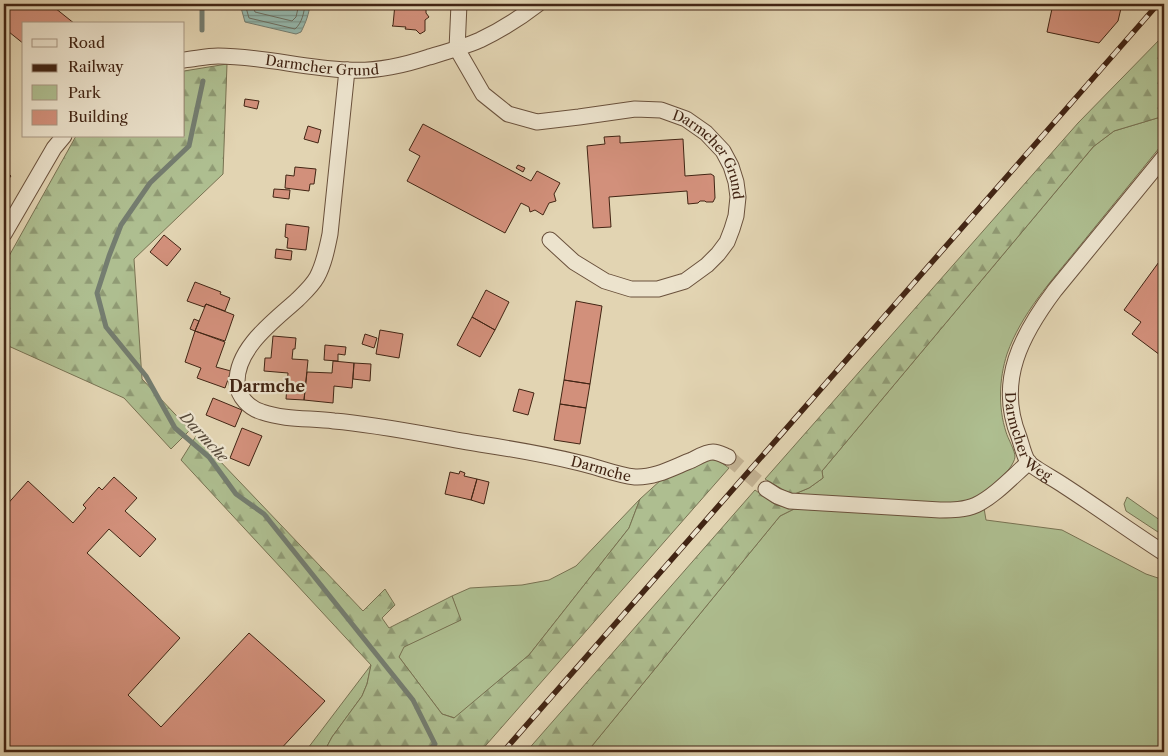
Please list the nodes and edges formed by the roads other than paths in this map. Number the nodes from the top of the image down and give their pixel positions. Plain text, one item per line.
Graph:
1 (459, 4) edge
2 (538, 4) edge
3 (458, 49) junction
4 (185, 60) edge
5 (347, 70) junction
6 (62, 138) edge
7 (1164, 157) edge
8 (4, 234) edge
9 (550, 240) dead end
10 (728, 457) tunnel mouth
11 (1029, 462) junction
12 (766, 489) tunnel mouth
13 (1164, 553) edge

1 - 3 street
2 - 3 street, Darmcher Grund
3 - 5 street, Darmcher Grund
3 - 9 street, Darmcher Grund
4 - 5 street, Darmcher Grund
5 - 10 street, Darmche
6 - 8 street
7 - 11 street, Darmcher Weg
11 - 12 street
11 - 13 street, Darmcher Weg

